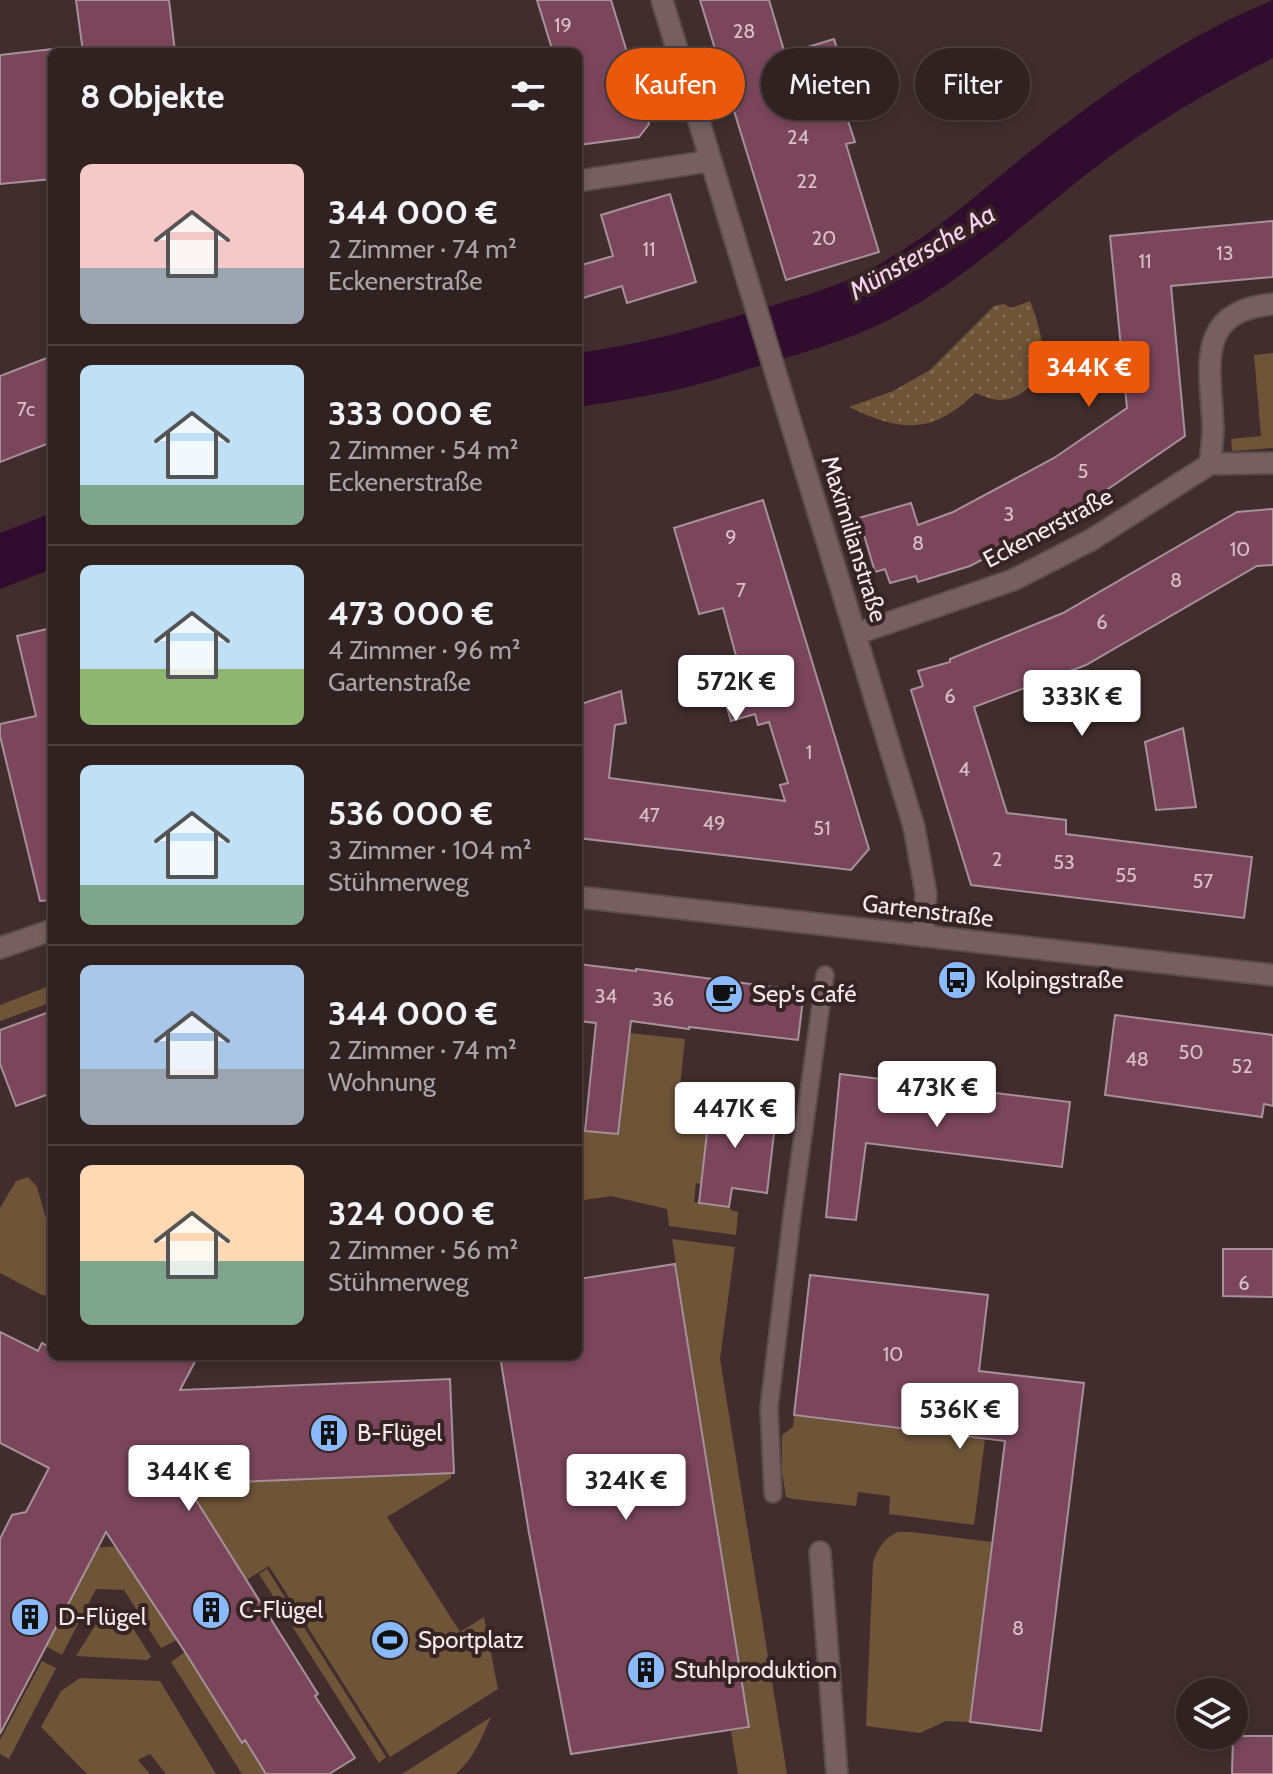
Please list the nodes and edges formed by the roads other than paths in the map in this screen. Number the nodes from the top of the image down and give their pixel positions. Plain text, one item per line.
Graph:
1 (662, 0) edge
2 (710, 161) junction
3 (582, 180) edge
4 (1273, 304) edge
5 (1273, 463) edge
6 (1210, 464) junction
7 (856, 634) junction
8 (582, 897) edge
9 (48, 931) edge
10 (923, 936) junction
11 (0, 948) edge
12 (825, 975) dead end
13 (1273, 975) edge
14 (773, 1494) dead end
15 (820, 1552) dead end
16 (837, 1774) edge

1 - 2 street, Maximilianstraße
2 - 3 street
2 - 7 street, Maximilianstraße
4 - 6 street
5 - 6 street
6 - 7 street, Eckenerstraße
7 - 10 street, Maximilianstraße
8 - 10 street, Gartenstraße
9 - 11 street
10 - 13 street, Gartenstraße
12 - 14 lane
15 - 16 street

